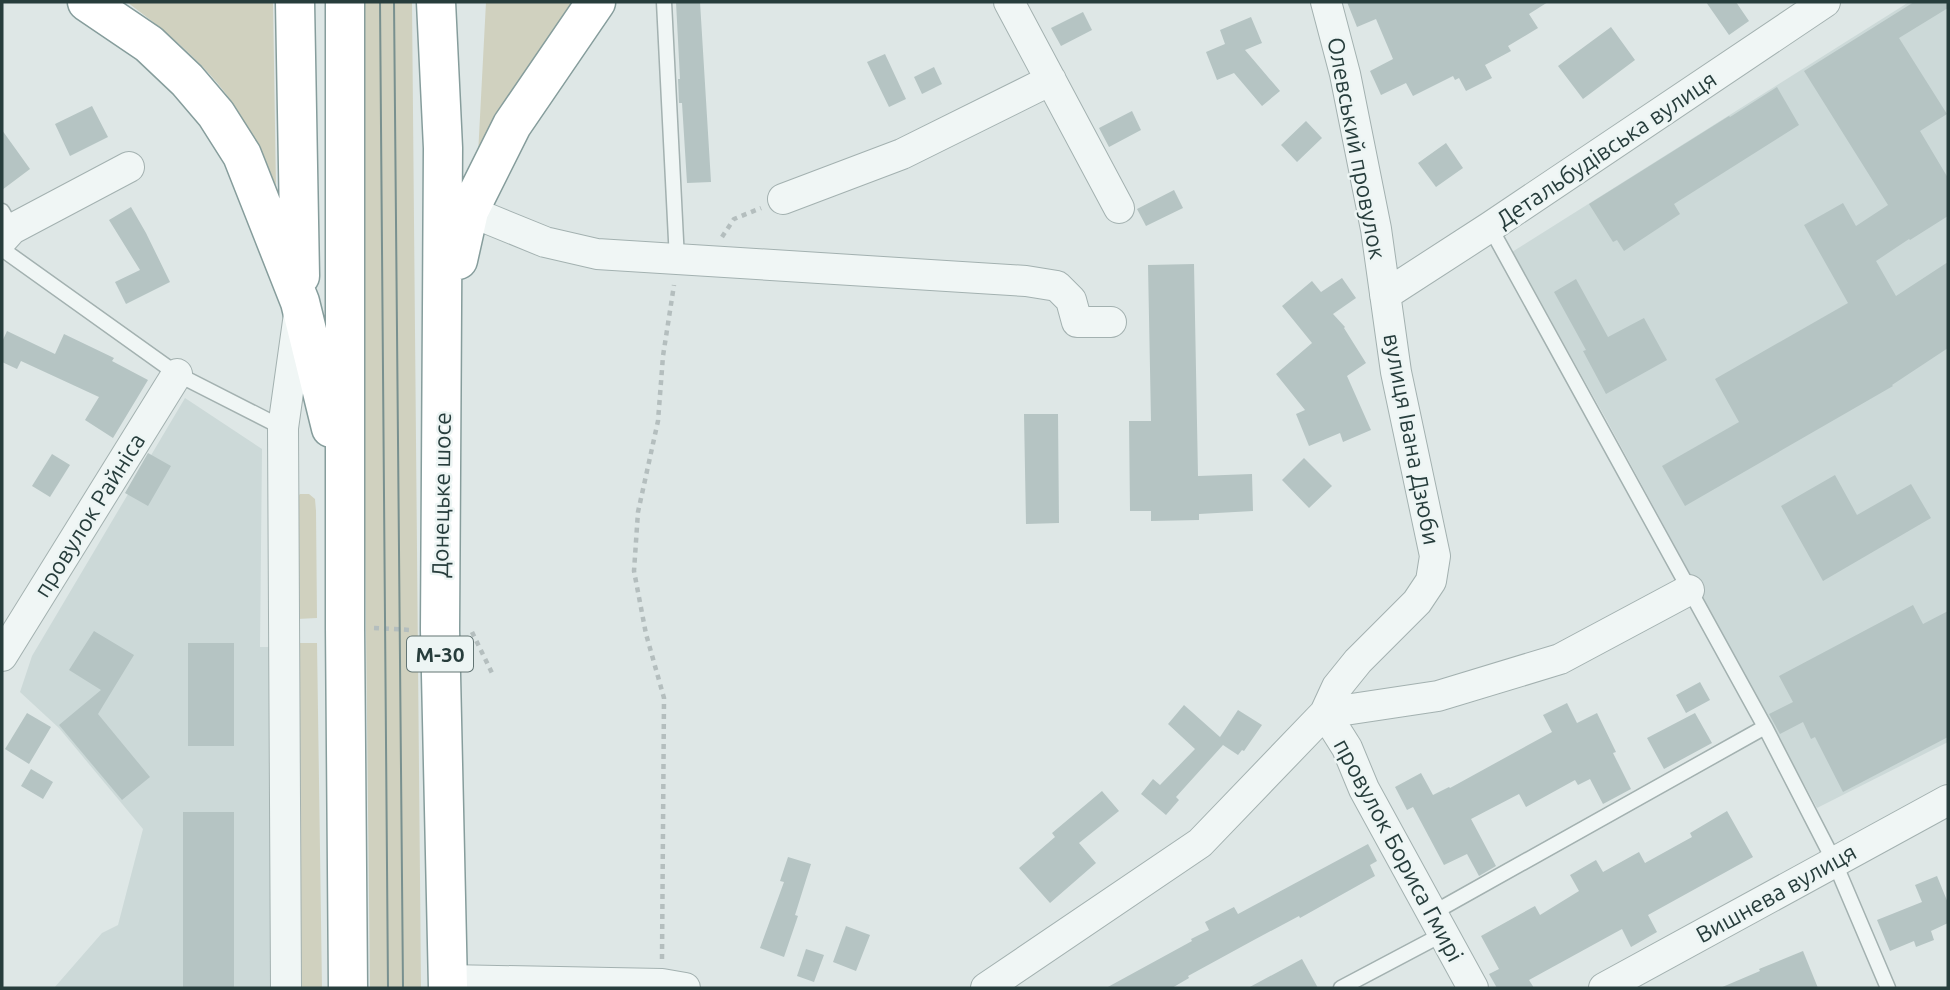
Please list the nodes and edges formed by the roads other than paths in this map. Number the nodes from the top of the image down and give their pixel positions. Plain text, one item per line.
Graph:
1 (87, 2) edge
2 (295, 2) edge
3 (436, 2) edge
4 (458, 2) edge
5 (596, 2) edge
6 (664, 2) edge
7 (1009, 2) edge
8 (1326, 2) edge
9 (1825, 2) edge
10 (345, 6) edge
11 (1051, 80) junction
12 (443, 148) junction
13 (129, 167) dead end
14 (783, 199) road end
15 (299, 207) junction
16 (1119, 208) dead end
17 (469, 211) junction
18 (1490, 227) junction
19 (4, 232) edge
20 (677, 260) junction
21 (1385, 295) junction
22 (300, 302) junction
23 (443, 320) junction
24 (1111, 322) dead end
25 (177, 374) junction
26 (283, 428) junction
27 (345, 488) junction
28 (1689, 590) junction
29 (2, 656) edge
30 (1325, 713) junction
31 (1765, 727) junction
32 (1948, 800) edge
33 (1834, 861) junction
34 (1437, 924) junction
35 (448, 984) edge
36 (670, 987) edge
37 (286, 988) edge
38 (348, 988) edge
39 (986, 988) edge
40 (1341, 988) edge
41 (1473, 988) edge
42 (1604, 988) edge
43 (1888, 988) edge

1 - 22 highway
2 - 15 highway
3 - 12 highway, Донецьке шосе / М-30
4 - 12 highway
5 - 17 highway
6 - 20 lane
7 - 11 street
8 - 21 street, Олевський провулок
9 - 18 street, Детальбудівська вулиця
10 - 15 highway
10 - 27 highway
11 - 14 street
11 - 16 street
12 - 23 highway, Донецьке шосе / М-30
13 - 19 street
15 - 22 highway
17 - 20 street
17 - 23 highway
18 - 21 street, Детальбудівська вулиця
18 - 28 lane
19 - 25 lane
20 - 24 street
21 - 30 street, вулиця Івана Дзюби
22 - 26 street
22 - 27 highway
23 - 35 highway, Донецьке шосе / М-30
25 - 26 lane
25 - 29 street, провулок Райніса
26 - 37 street
27 - 38 highway
28 - 30 street
28 - 31 lane
30 - 34 street, провулок Бориса Гмирі
30 - 39 street, вулиця Івана Дзюби
31 - 33 lane
31 - 34 lane
32 - 33 street, Вишнева вулиця
33 - 42 street, Вишнева вулиця
33 - 43 lane
34 - 40 lane
34 - 41 street, провулок Бориса Гмирі
35 - 36 street

